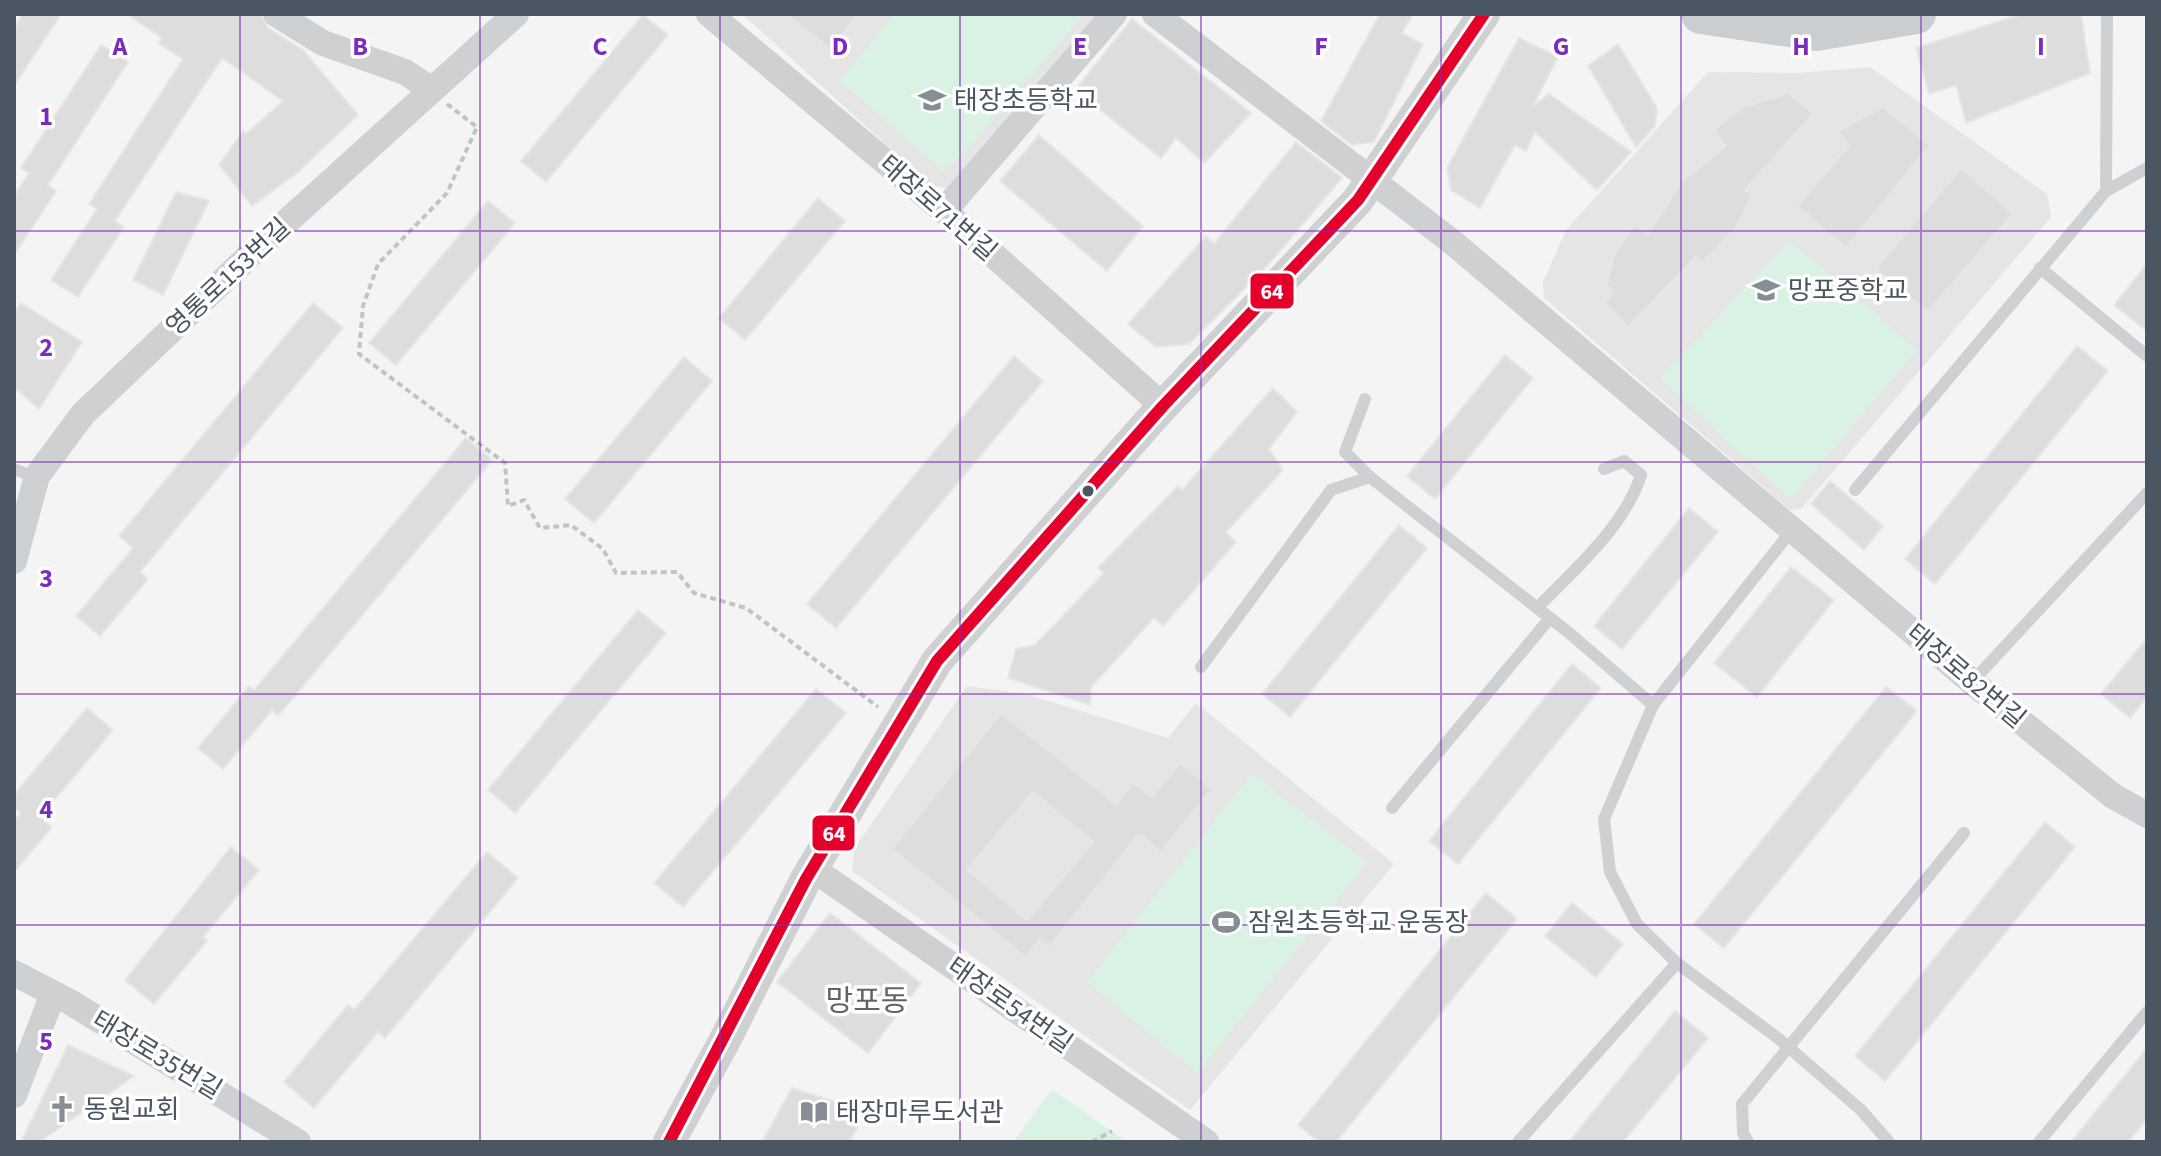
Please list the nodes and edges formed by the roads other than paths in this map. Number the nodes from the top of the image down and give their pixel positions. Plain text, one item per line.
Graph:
1 (276, 14) edge
2 (516, 14) edge
3 (709, 14) edge
4 (1114, 14) edge
5 (1155, 14) edge
6 (1484, 14) edge
7 (1701, 14) edge
8 (1916, 14) edge
9 (2107, 14) edge
10 (437, 95) junction
11 (2147, 168) edge
12 (1370, 180) junction
13 (2106, 191) junction
14 (944, 211) junction
15 (2040, 268) junction
16 (2147, 356) edge
17 (1365, 399) dead end
18 (1163, 406) junction
19 (1604, 469) dead end
20 (25, 476) edge
21 (1370, 477) junction
22 (1855, 490) dead end
23 (2147, 493) edge
24 (1792, 530) junction
25 (14, 561) edge
26 (1537, 608) junction
27 (1550, 618) junction
28 (1201, 667) dead end
29 (1972, 682) junction
30 (1653, 705) junction
31 (1392, 808) dead end
32 (2147, 815) edge
33 (1964, 833) dead end
34 (813, 869) junction
35 (1677, 963) junction
36 (14, 973) edge
37 (53, 994) junction
38 (2147, 1012) edge
39 (1789, 1048) junction
40 (14, 1095) edge
41 (298, 1142) edge
42 (669, 1142) edge
43 (1206, 1142) edge
44 (1518, 1142) edge
45 (1748, 1142) edge
46 (1889, 1142) edge
47 (2039, 1142) edge

1 - 10 street
2 - 10 street, 영통로153번길
3 - 14 street, 태장로71번길
4 - 14 street
5 - 12 street, 태장로82번길
6 - 12 street
7 - 8 main road
9 - 13 lane
10 - 20 street, 영통로153번길
11 - 13 lane
12 - 18 street
12 - 24 street, 태장로82번길
13 - 15 lane
14 - 18 street, 태장로71번길
15 - 16 lane
15 - 22 lane
17 - 21 lane
18 - 34 street
19 - 26 lane
20 - 25 street, 영통로153번길
21 - 26 lane
21 - 28 lane
23 - 29 lane
24 - 29 street, 태장로82번길
24 - 30 lane
26 - 27 lane
27 - 30 lane
27 - 31 lane
29 - 32 street, 태장로82번길
30 - 35 lane
33 - 39 lane
34 - 42 street
34 - 43 street, 태장로54번길
35 - 39 lane
35 - 44 lane
36 - 37 street, 태장로35번길
37 - 40 street
37 - 41 street, 태장로35번길
38 - 47 lane
39 - 45 lane
39 - 46 lane

